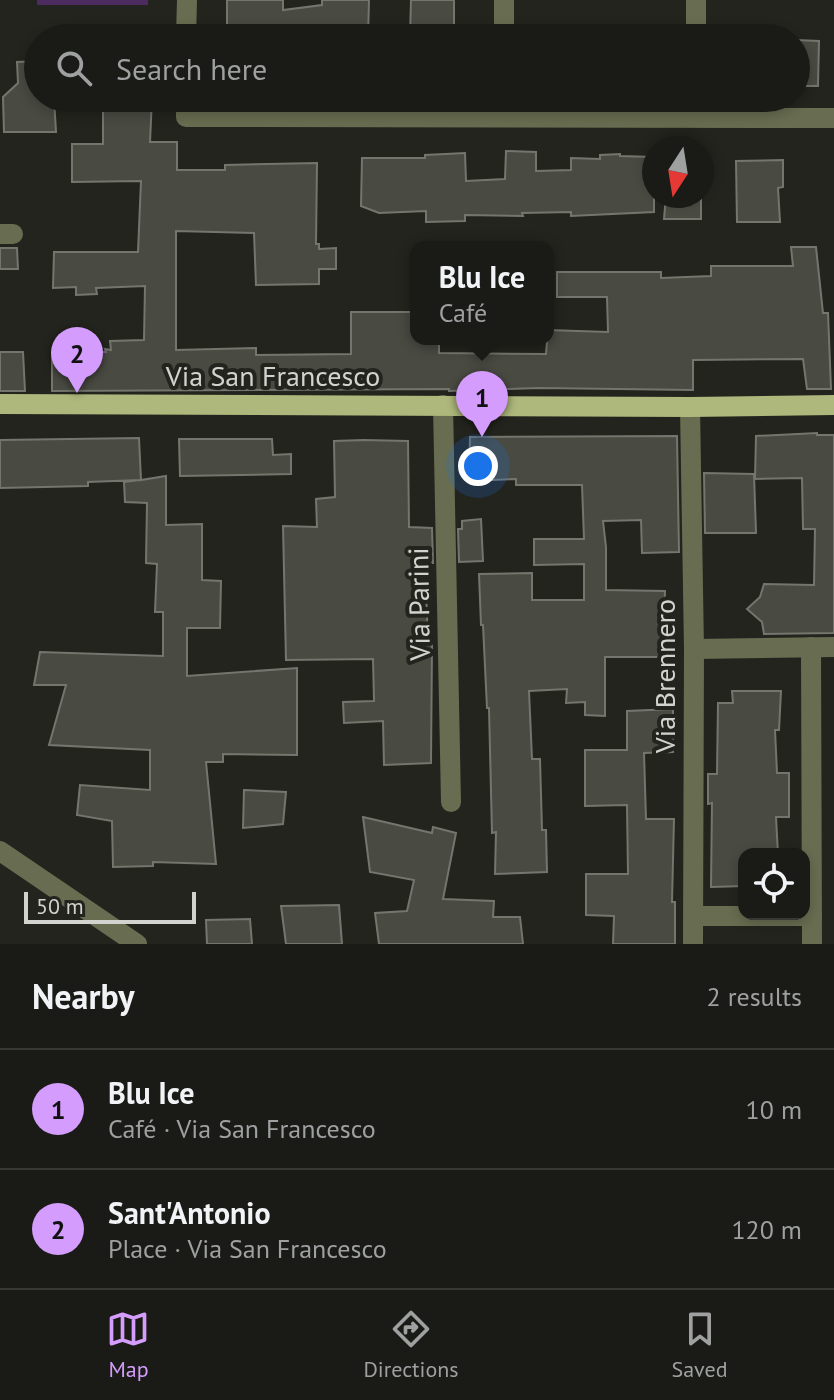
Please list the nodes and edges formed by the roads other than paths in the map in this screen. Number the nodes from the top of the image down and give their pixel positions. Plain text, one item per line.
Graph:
1 (187, 0) edge
2 (504, 0) edge
3 (696, 0) edge
4 (186, 24) edge
5 (504, 24) edge
6 (696, 24) edge
7 (186, 112) edge
8 (363, 112) edge
9 (752, 112) edge
10 (834, 118) edge
11 (0, 404) edge
12 (443, 405) junction
13 (834, 405) edge
14 (690, 407) junction
15 (811, 647) junction
16 (834, 647) edge
17 (694, 649) junction
18 (451, 802) dead end
19 (0, 851) edge
20 (694, 916) junction
21 (812, 916) junction
22 (137, 944) edge
23 (693, 944) edge
24 (812, 944) edge

1 - 4 street
2 - 5 street
3 - 6 street
7 - 8 street
9 - 10 street
11 - 12 main road, Via San Francesco
12 - 14 main road, Via San Francesco
12 - 18 street, Via Parini
13 - 14 main road, Via San Francesco
14 - 17 street, Via Brennero
15 - 16 street
15 - 17 street
15 - 21 street
17 - 20 street, Via Brennero
19 - 22 street
20 - 21 street
20 - 23 street, Via Brennero
21 - 24 street

